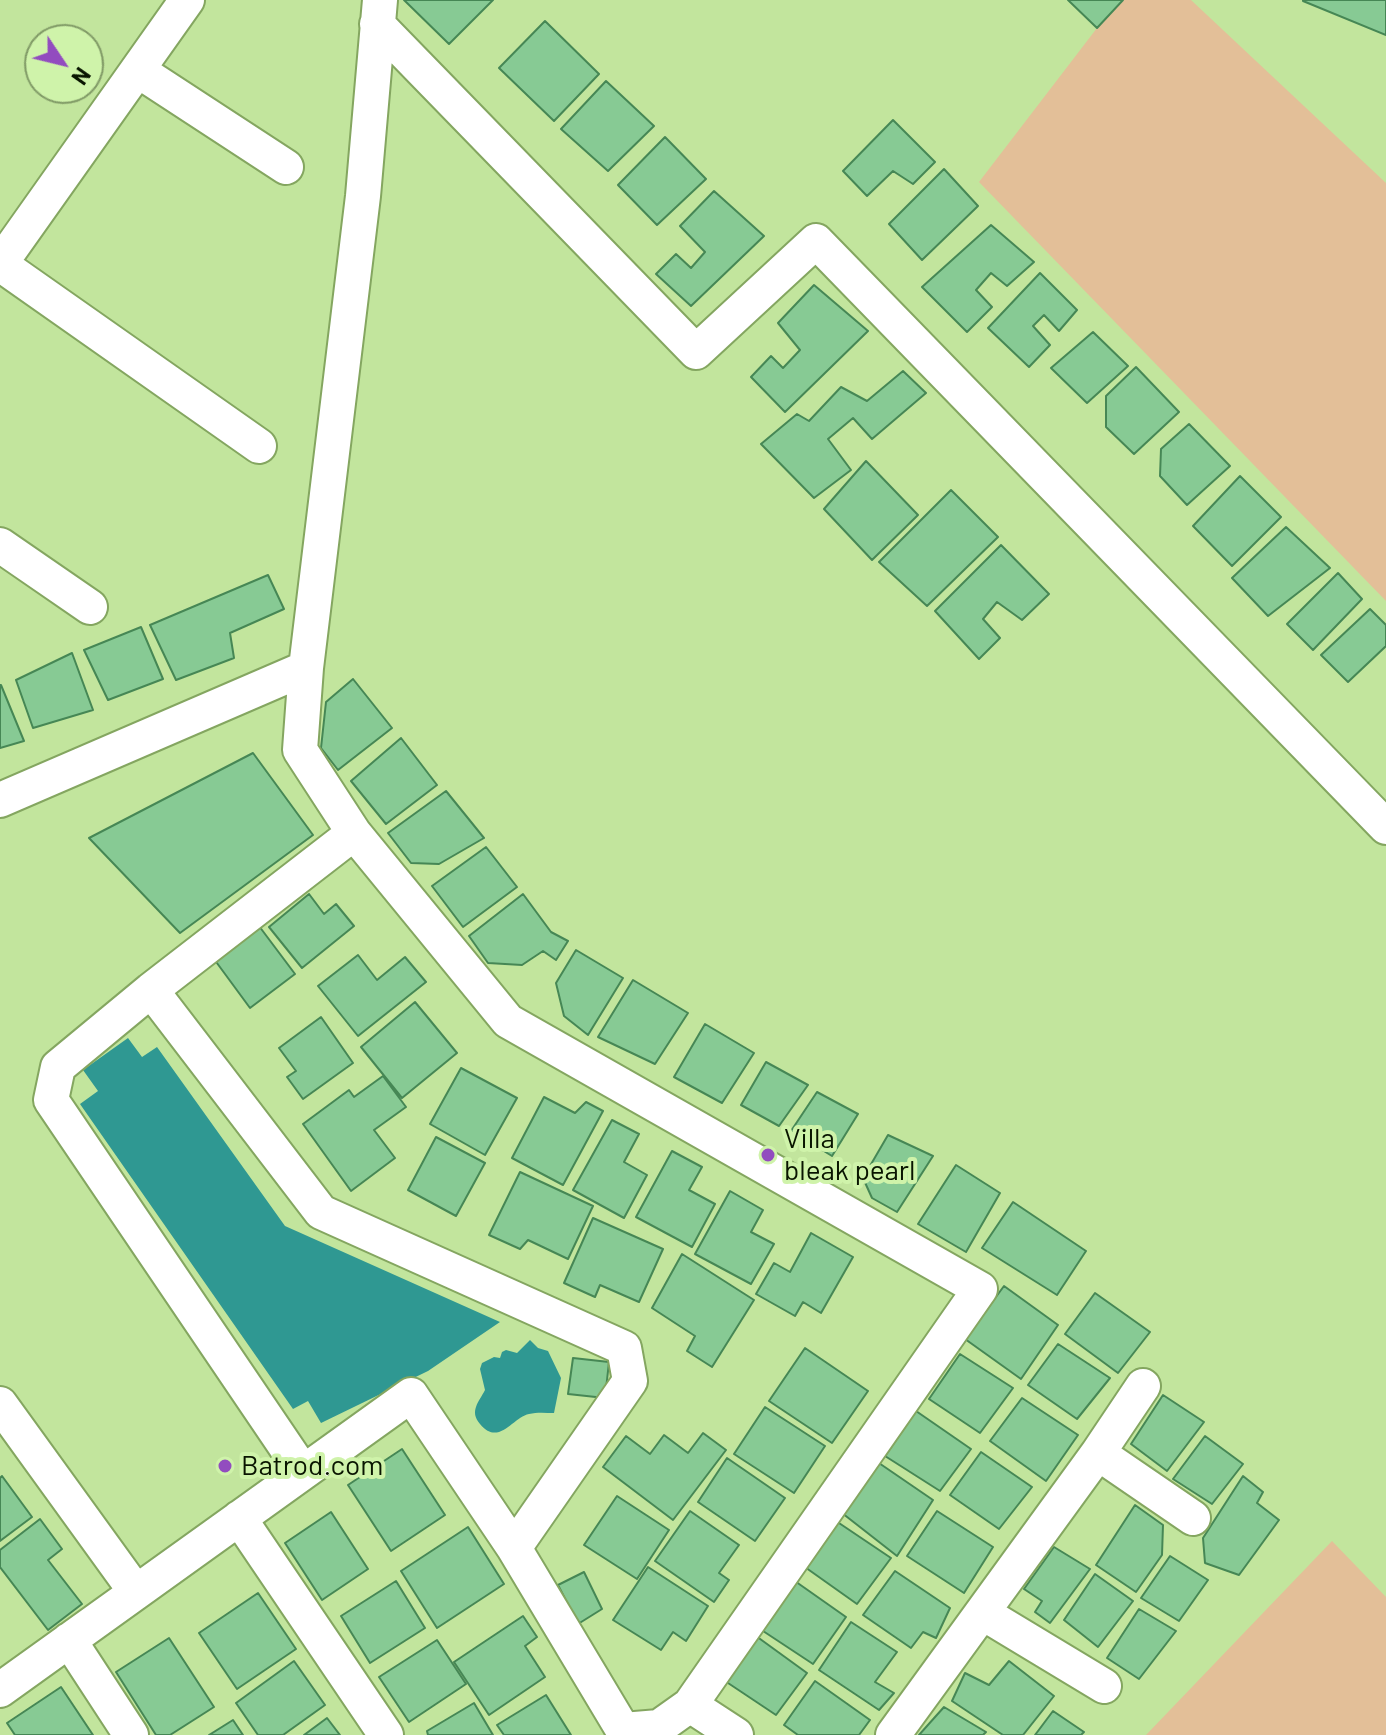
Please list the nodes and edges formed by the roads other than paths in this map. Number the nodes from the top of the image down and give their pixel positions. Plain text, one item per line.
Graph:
1 (187, 0) edge
2 (379, 12) edge
3 (139, 71) junction
4 (286, 167) dead end
5 (0, 264) edge
6 (259, 446) dead end
7 (0, 545) edge
8 (90, 607) dead end
9 (306, 668) junction
10 (0, 800) edge
11 (1386, 827) edge
12 (354, 833) junction
13 (151, 990) junction
14 (1143, 1386) dead end
15 (0, 1404) edge
16 (1098, 1453) junction
17 (303, 1472) junction
18 (239, 1518) junction
19 (1193, 1518) dead end
20 (514, 1548) junction
21 (136, 1592) junction
22 (983, 1613) junction
23 (69, 1640) junction
24 (1104, 1686) dead end
25 (0, 1690) edge
26 (690, 1705) junction
27 (131, 1735) edge
28 (386, 1735) edge
29 (736, 1735) edge
30 (893, 1735) edge

1 - 3 street
2 - 9 street
2 - 11 street
3 - 4 street
3 - 5 street
5 - 6 street
7 - 8 street
9 - 10 street
9 - 12 street
12 - 13 street
12 - 26 street
13 - 17 street
13 - 20 street
14 - 16 street
15 - 21 street
16 - 19 street
16 - 22 street
17 - 18 street
17 - 20 street
18 - 21 street
18 - 28 street
20 - 26 street
21 - 23 street
22 - 24 street
22 - 30 street
23 - 25 street
23 - 27 street
26 - 29 street

